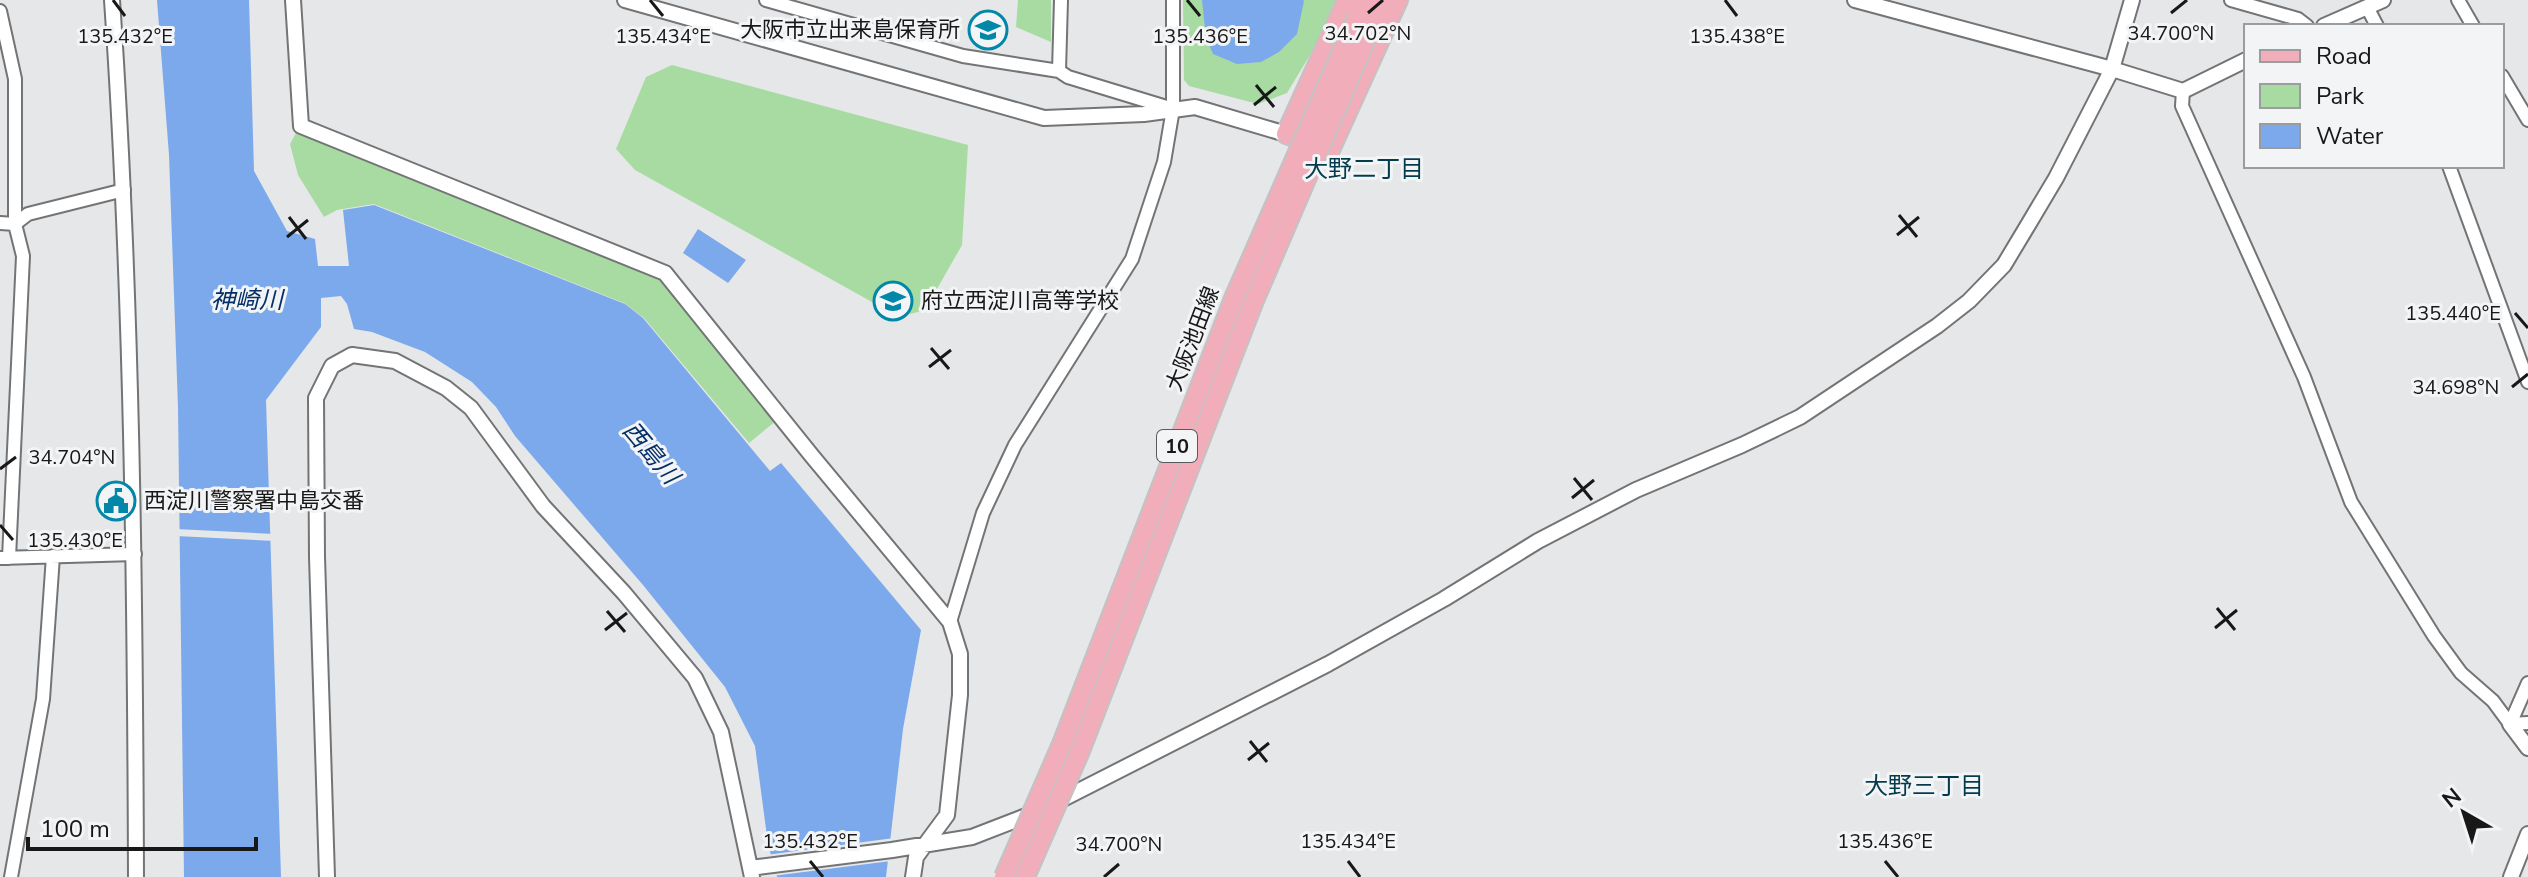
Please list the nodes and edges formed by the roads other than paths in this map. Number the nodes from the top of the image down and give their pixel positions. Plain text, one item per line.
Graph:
1 (112, 0) edge
2 (293, 0) edge
3 (625, 0) edge
4 (766, 0) edge
5 (1061, 0) edge
6 (1173, 0) edge
7 (1347, 0) edge
8 (1365, 0) edge
9 (1383, 0) edge
10 (1398, 0) edge
11 (1855, 0) edge
12 (2132, 0) edge
13 (2231, 0) edge
14 (2383, 0) edge
15 (2458, 0) edge
16 (2367, 7) junction
17 (0, 11) edge
18 (1364, 22) junction
19 (2304, 24) edge
20 (2329, 24) edge
21 (2376, 24) edge
22 (2472, 24) edge
23 (2244, 61) edge
24 (2112, 69) junction
25 (1059, 71) junction
26 (2504, 79) edge
27 (2183, 91) junction
28 (1173, 109) junction
29 (2528, 120) edge
30 (1286, 134) junction
31 (2450, 168) edge
32 (124, 190) junction
33 (0, 223) edge
34 (15, 224) junction
35 (2528, 382) edge
36 (135, 554) junction
37 (53, 556) junction
38 (4, 558) edge
39 (950, 622) junction
40 (2528, 683) edge
41 (2528, 723) edge
42 (2510, 724) junction
43 (2528, 748) edge
44 (2528, 834) edge
45 (925, 845) junction
46 (755, 871) edge
47 (11, 877) edge
48 (136, 877) edge
49 (327, 877) edge
50 (913, 877) edge
51 (1004, 877) edge
52 (1025, 877) edge
53 (2511, 877) edge

1 - 32 street
2 - 39 street
3 - 28 street
4 - 25 street
5 - 25 street
6 - 28 street
7 - 30 main road
8 - 18 main road, 大阪池田線 / 10
9 - 18 main road, 大阪池田線 / 10
10 - 30 main road
11 - 24 street
12 - 24 street
13 - 19 street
14 - 16 street
15 - 22 street
16 - 20 street
16 - 21 street
17 - 34 street
18 - 51 main road, 大阪池田線 / 10, bridge
18 - 52 main road, 大阪池田線 / 10, bridge
23 - 27 street
24 - 27 street
24 - 45 street
25 - 28 street
26 - 29 street
27 - 42 street
28 - 30 street
28 - 39 street
31 - 35 street
32 - 34 street
32 - 36 street
33 - 34 street
34 - 38 street
36 - 37 street
36 - 48 street
37 - 38 street
37 - 47 street
39 - 45 street
40 - 42 street
41 - 42 street
42 - 43 street
44 - 53 street
45 - 46 street
45 - 50 street
46 - 49 street

